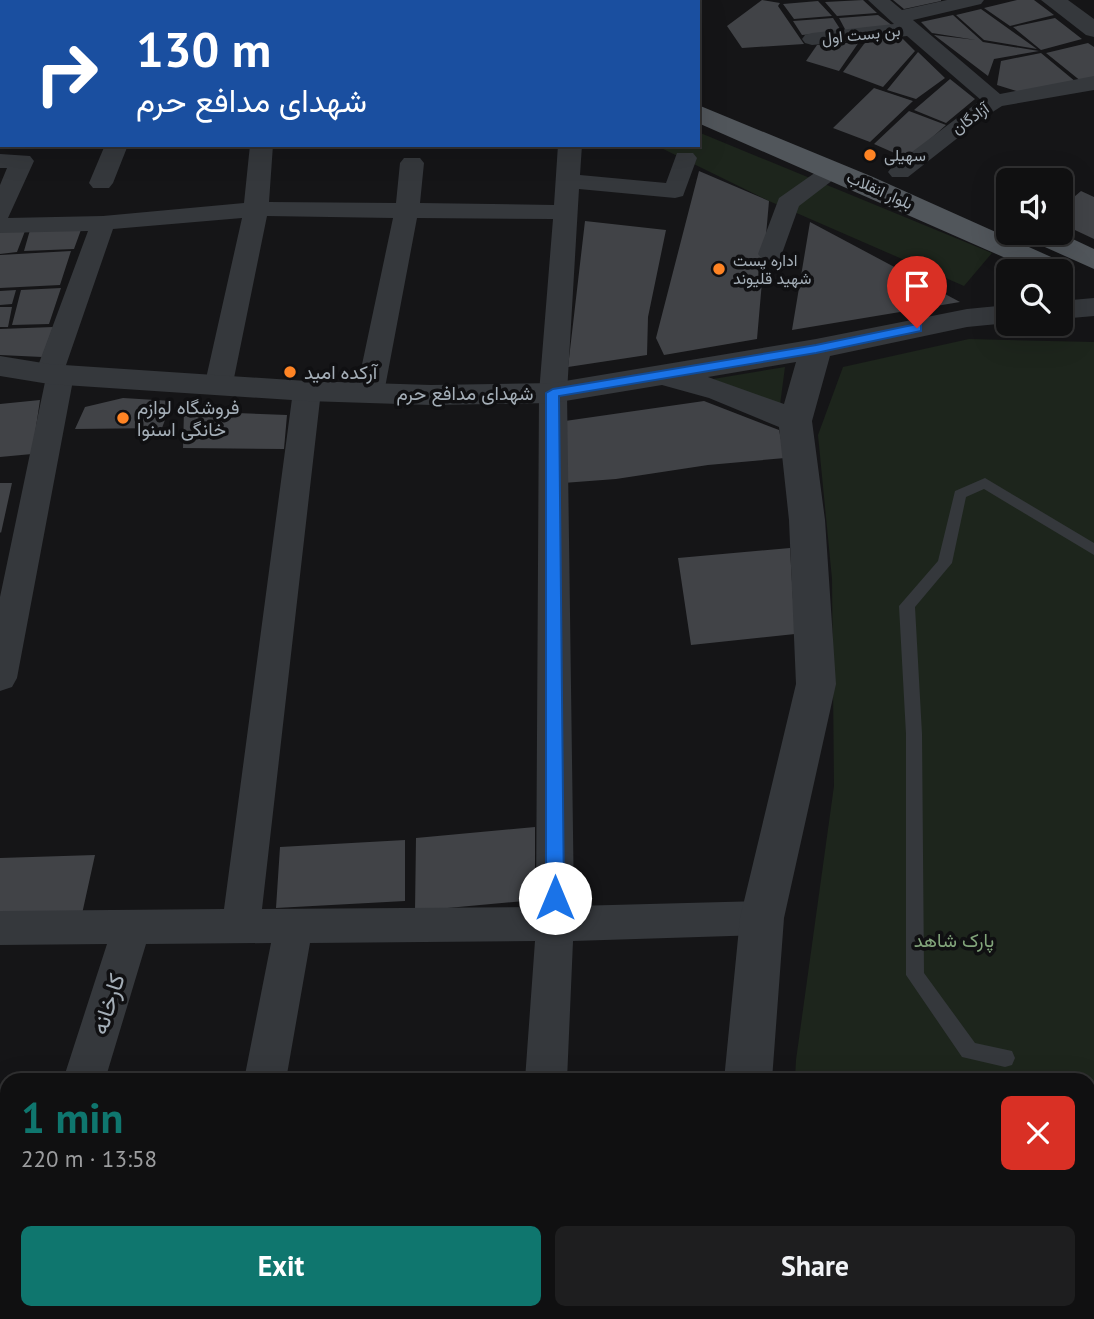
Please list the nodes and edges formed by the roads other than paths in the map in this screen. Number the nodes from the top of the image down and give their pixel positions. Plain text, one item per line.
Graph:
1 (878, 0) edge
2 (974, 0) edge
3 (1054, 0) edge
4 (904, 23) junction
5 (1094, 30) edge
6 (812, 39) dead end
7 (1094, 83) edge
8 (700, 91) edge
9 (995, 101) junction
10 (700, 114) edge
11 (116, 147) edge
12 (262, 147) edge
13 (570, 147) edge
14 (685, 158) dead end
15 (0, 161) edge
16 (412, 163) dead end
17 (834, 170) junction
18 (900, 172) junction
19 (568, 181) junction
20 (101, 183) dead end
21 (972, 204) dead end
22 (256, 209) junction
23 (407, 209) junction
24 (565, 212) junction
25 (0, 213) edge
26 (103, 223) junction
27 (0, 226) edge
28 (1066, 245) edge
29 (771, 254) dead end
30 (1092, 256) edge
31 (1031, 259) edge
32 (1073, 278) edge
33 (1094, 289) edge
34 (996, 304) edge
35 (1094, 307) edge
36 (1073, 309) edge
37 (996, 315) edge
38 (967, 318) junction
39 (816, 349) junction
40 (0, 366) edge
41 (55, 374) junction
42 (666, 376) junction
43 (219, 383) junction
44 (307, 391) junction
45 (370, 393) junction
46 (553, 393) junction
47 (795, 421) junction
48 (1094, 550) edge
49 (0, 678) edge
50 (762, 918) junction
51 (555, 925) junction
52 (241, 926) junction
53 (293, 927) junction
54 (0, 928) edge
55 (132, 928) junction
56 (1005, 1058) dead end
57 (86, 1073) edge
58 (265, 1073) edge
59 (546, 1073) edge
60 (749, 1073) edge

1 - 4 street
2 - 4 street, بن بست اول
3 - 5 street
4 - 6 street, بن بست اول
4 - 9 street
7 - 9 street, آزادگان
8 - 18 main road, بلوار انقلاب
9 - 18 street, آزادگان
10 - 17 main road, بلوار انقلاب
11 - 20 street
12 - 22 street
13 - 19 street
14 - 19 street
15 - 25 street
16 - 23 street
17 - 29 street
17 - 31 main road, بلوار انقلاب
18 - 21 main road, بلوار انقلاب
19 - 24 street
22 - 23 street
22 - 26 street
22 - 43 street
23 - 24 street
23 - 45 street
24 - 46 street
26 - 27 street
26 - 41 street
28 - 30 main road
32 - 33 main road, بلوار انقلاب
34 - 38 street
35 - 36 street
37 - 38 street
38 - 39 street, شهدای مدافع حرم
39 - 42 street, شهدای مدافع حرم
39 - 47 street
40 - 41 street, شهدای مدافع حرم
41 - 43 street, شهدای مدافع حرم
41 - 49 street
42 - 46 street, شهدای مدافع حرم
42 - 47 street
43 - 44 street, شهدای مدافع حرم
44 - 45 street, شهدای مدافع حرم
44 - 52 street
45 - 46 street, شهدای مدافع حرم
46 - 51 street
47 - 50 street
48 - 56 lane
50 - 51 street
50 - 60 street
51 - 53 street
51 - 59 street
52 - 53 street
52 - 55 street
53 - 58 street
54 - 55 street
55 - 57 street, کارخانه

